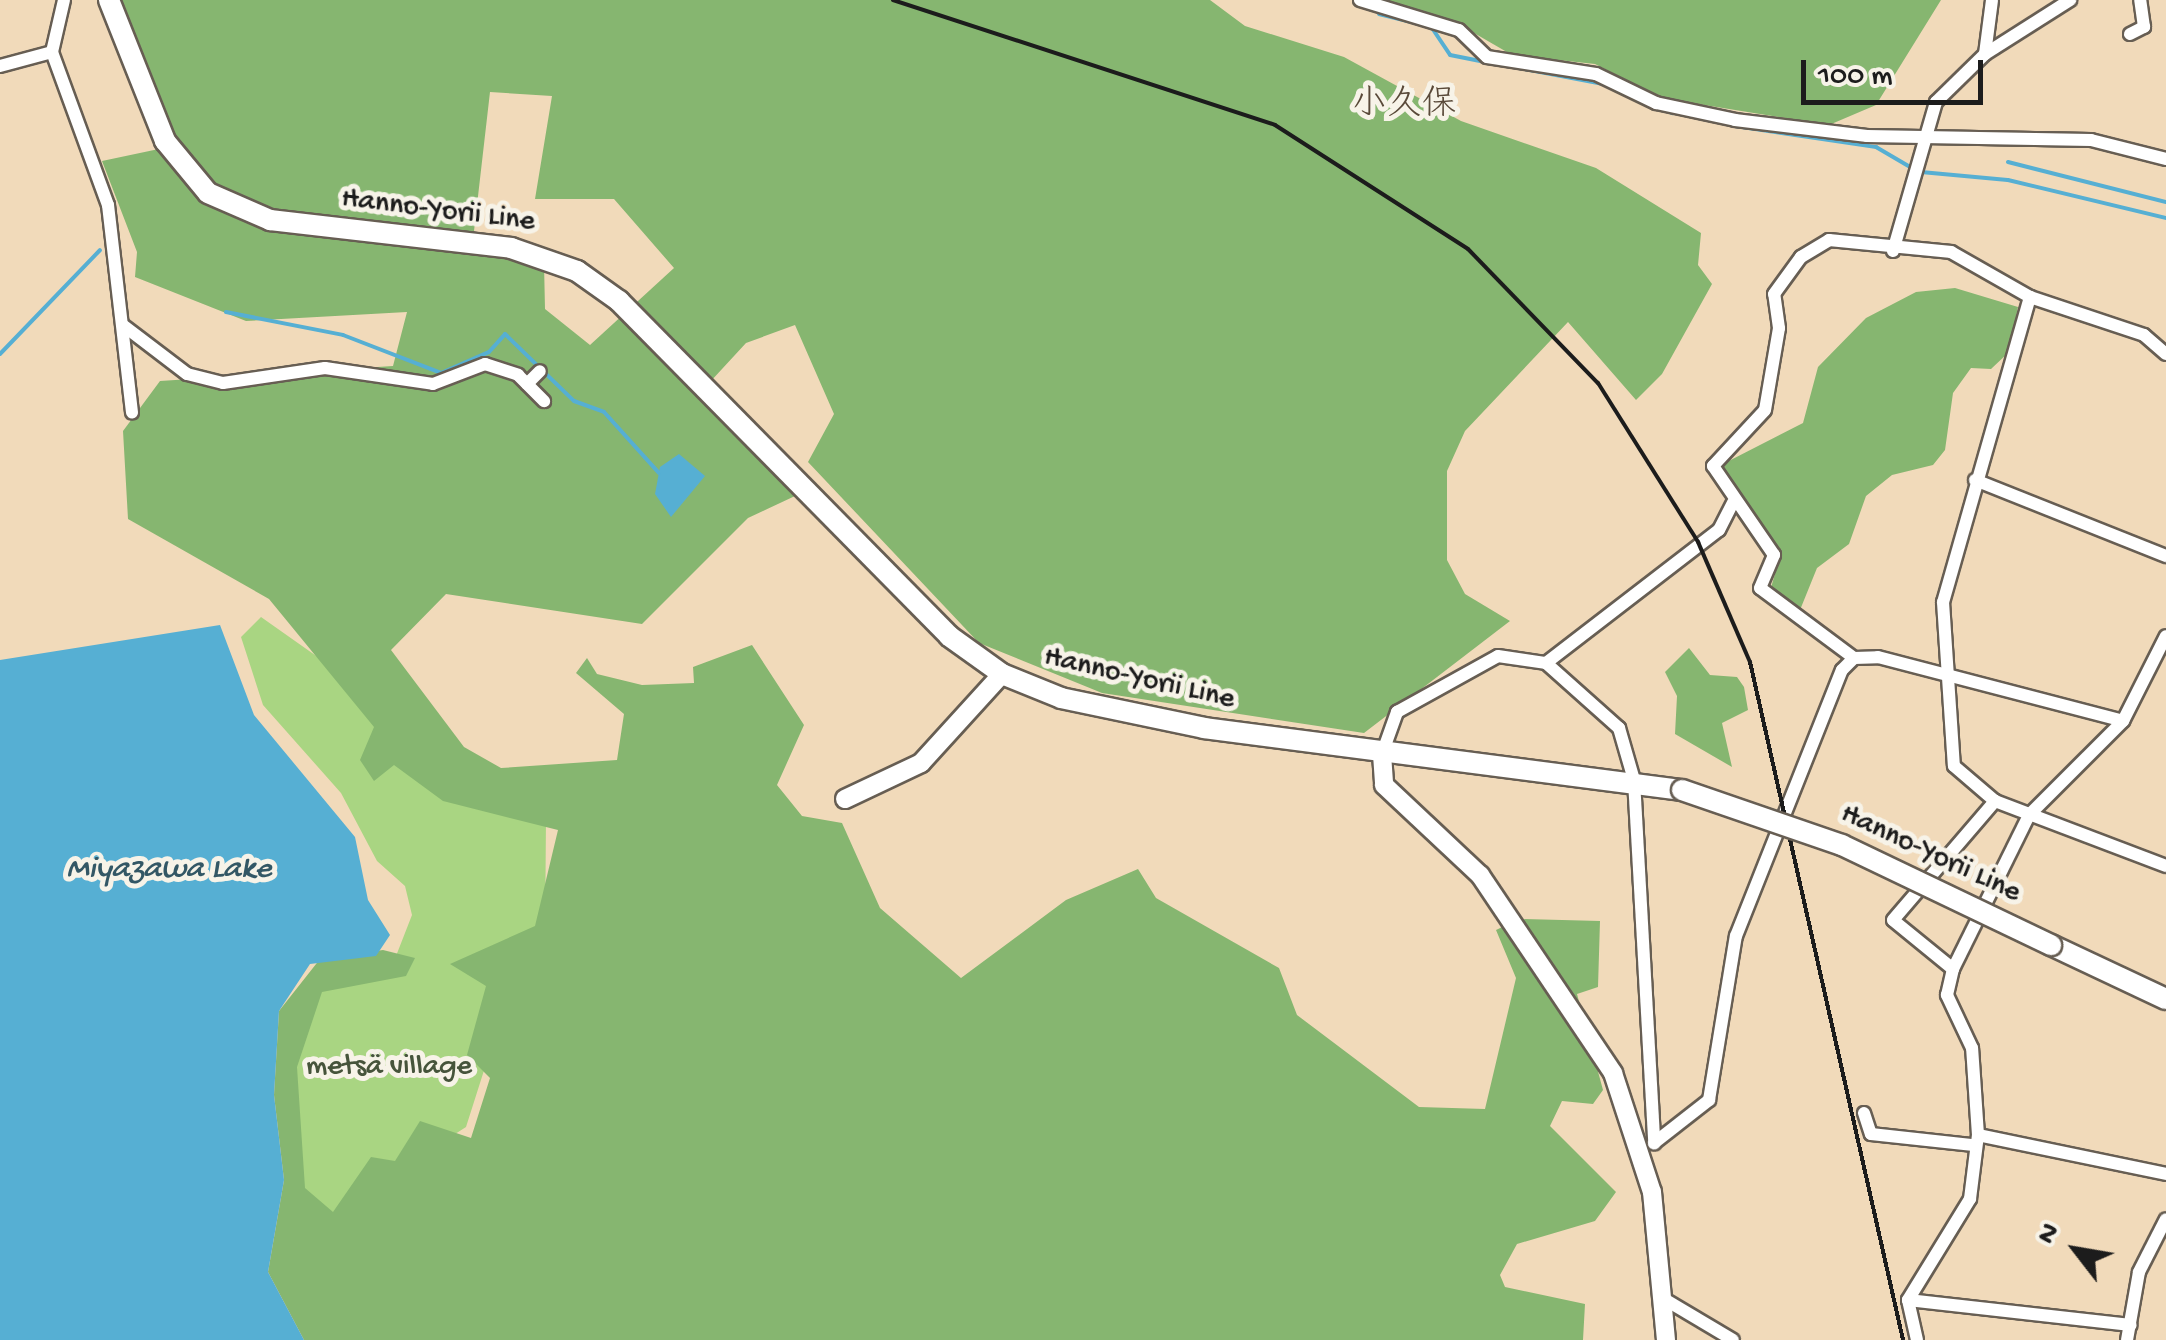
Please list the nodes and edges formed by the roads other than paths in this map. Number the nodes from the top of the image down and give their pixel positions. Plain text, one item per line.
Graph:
1 (64, 0) edge
2 (109, 0) edge
3 (1360, 0) edge
4 (1992, 0) edge
5 (2070, 0) edge
6 (2140, 0) edge
7 (2130, 34) dead end
8 (52, 52) junction
9 (1985, 54) junction
10 (0, 66) edge
11 (1926, 138) junction
12 (2166, 160) edge
13 (1893, 251) junction
14 (2030, 297) junction
15 (124, 326) junction
16 (2166, 354) edge
17 (540, 371) dead end
18 (527, 384) junction
19 (544, 401) dead end
20 (132, 414) dead end
21 (1974, 480) junction
22 (1733, 502) junction
23 (2166, 556) edge
24 (2166, 636) edge
25 (1854, 658) junction
26 (1546, 663) junction
27 (1942, 671) junction
28 (1002, 674) junction
29 (2123, 722) junction
30 (1382, 754) junction
31 (1634, 780) junction
32 (845, 799) dead end
33 (1995, 800) junction
34 (2029, 815) junction
35 (2166, 866) edge
36 (1953, 969) junction
37 (2166, 998) edge
38 (1864, 1113) dead end
39 (1976, 1140) junction
40 (1648, 1149) junction
41 (2166, 1174) edge
42 (2166, 1219) edge
43 (1664, 1299) junction
44 (1908, 1300) junction
45 (2131, 1325) junction
46 (1715, 1333) edge
47 (1666, 1340) edge
48 (1733, 1340) edge
49 (1917, 1340) edge
50 (2128, 1340) edge

1 - 8 street
2 - 28 main road, Hanno-Yorii Line
3 - 11 street
4 - 9 street
5 - 9 street
6 - 7 street
8 - 10 street
8 - 15 street
9 - 11 street
11 - 12 street
11 - 13 street
13 - 14 street
13 - 22 street
14 - 16 street
14 - 21 street
15 - 18 street
15 - 20 street
17 - 18 street
18 - 19 street
21 - 23 street
21 - 27 street
22 - 25 street
22 - 26 street
24 - 29 street
25 - 27 street
25 - 40 street
26 - 30 street
26 - 31 street
27 - 29 street
27 - 33 street
28 - 30 main road, Hanno-Yorii Line
28 - 32 street
29 - 34 street
30 - 31 main road, Hanno-Yorii Line
30 - 40 street
31 - 37 main road, Hanno-Yorii Line, bridge
31 - 40 street
33 - 34 street
33 - 36 street
34 - 35 street
34 - 36 street
36 - 39 street
38 - 39 street
39 - 41 street
39 - 44 street
40 - 43 street
42 - 45 street
43 - 46 street
43 - 47 street
44 - 45 street
44 - 49 street
45 - 50 street
46 - 48 street

